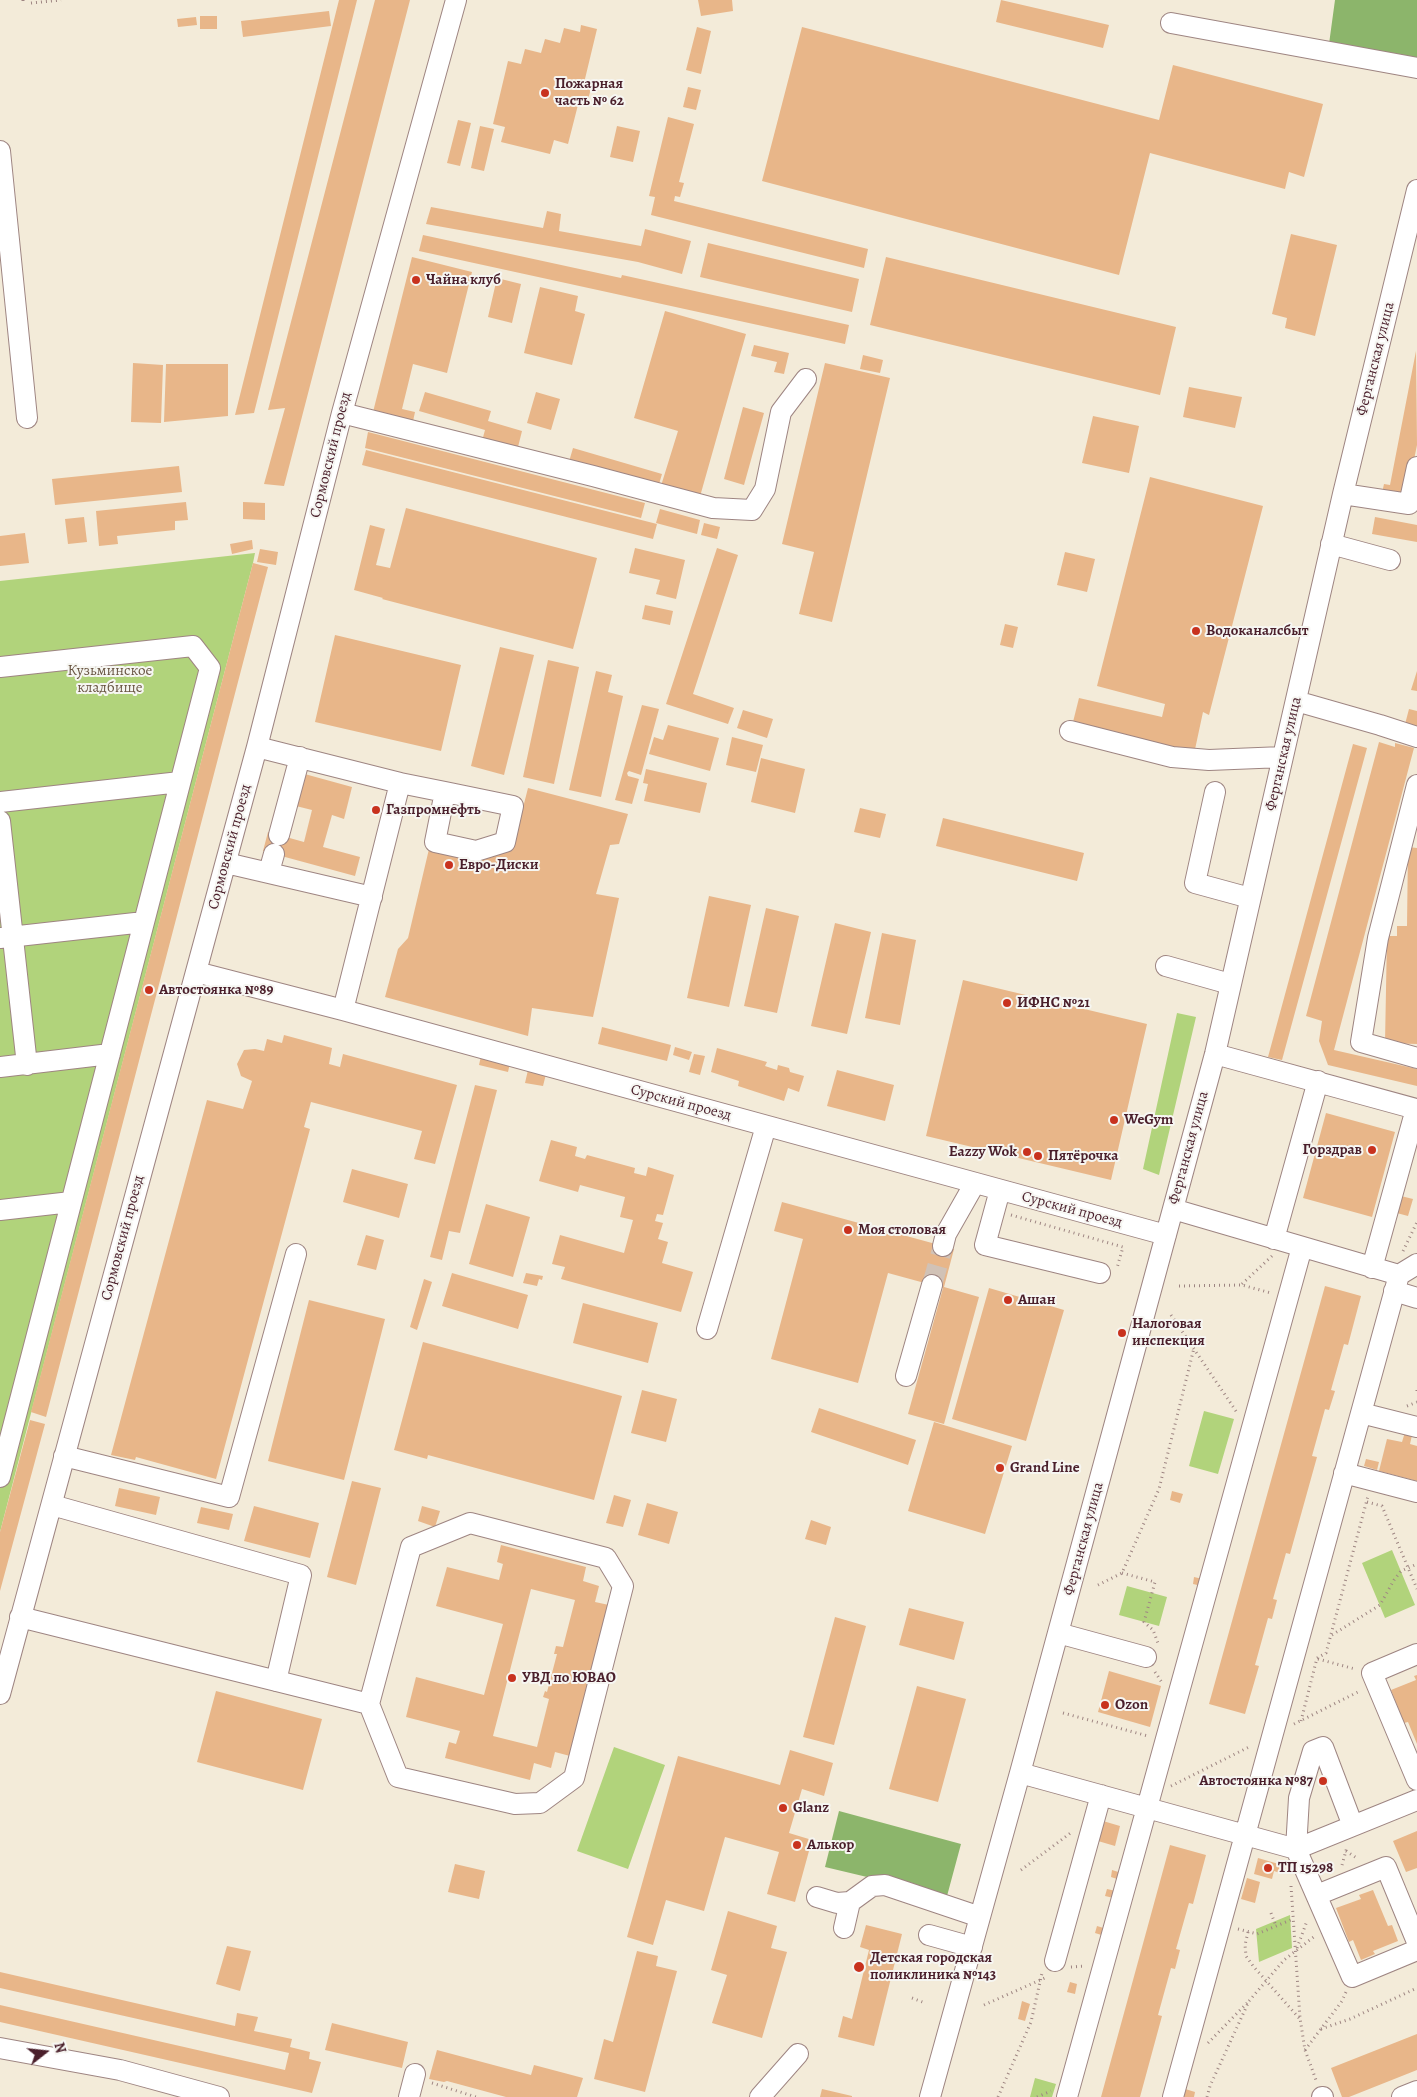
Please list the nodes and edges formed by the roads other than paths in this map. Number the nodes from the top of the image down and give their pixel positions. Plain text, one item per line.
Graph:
1 (456, 0) edge
2 (1171, 23) dead end
3 (1417, 68) edge
4 (0, 151) edge
5 (1417, 190) edge
6 (806, 379) dead end
7 (342, 413) junction
8 (27, 418) dead end
9 (1417, 467) edge
10 (1343, 494) junction
11 (1331, 544) junction
12 (1390, 560) dead end
13 (0, 667) edge
14 (1296, 701) junction
15 (1070, 731) dead end
16 (1417, 737) edge
17 (257, 747) junction
18 (1283, 757) junction
19 (300, 758) junction
20 (180, 782) junction
21 (400, 783) junction
22 (1417, 785) edge
23 (445, 792) dead end
24 (1215, 792) dead end
25 (0, 802) edge
26 (0, 821) edge
27 (274, 854) junction
28 (226, 863) junction
29 (372, 897) junction
30 (1250, 898) junction
31 (144, 922) junction
32 (6, 937) edge
33 (1166, 966) dead end
34 (196, 972) junction
35 (1230, 984) junction
36 (343, 1010) junction
37 (110, 1054) junction
38 (1215, 1054) junction
39 (1417, 1058) edge
40 (27, 1065) junction
41 (0, 1068) edge
42 (1318, 1081) junction
43 (766, 1126) junction
44 (974, 1183) junction
45 (1000, 1190) junction
46 (72, 1202) junction
47 (1173, 1209) junction
48 (0, 1210) edge
49 (1166, 1235) junction
50 (1289, 1243) junction
51 (943, 1246) tunnel mouth
52 (296, 1254) dead end
53 (1417, 1264) edge
54 (1372, 1268) junction
55 (1100, 1273) dead end
56 (1397, 1283) junction
57 (932, 1285) tunnel mouth
58 (1417, 1298) edge
59 (707, 1329) dead end
60 (906, 1376) dead end
61 (1361, 1413) junction
62 (1417, 1427) edge
63 (64, 1456) junction
64 (1344, 1473) junction
65 (0, 1477) edge
66 (1417, 1492) edge
67 (52, 1505) junction
68 (20, 1616) junction
69 (1058, 1632) junction
70 (1154, 1653) road end
71 (1417, 1654) edge
72 (276, 1681) junction
73 (0, 1694) edge
74 (369, 1704) junction
75 (1412, 1753) edge
76 (1020, 1773) junction
77 (1417, 1780) edge
78 (1101, 1795) junction
79 (1417, 1800) edge
80 (1148, 1808) junction
81 (1353, 1826) junction
82 (1244, 1834) junction
83 (1296, 1849) junction
84 (1326, 1892) junction
85 (817, 1897) dead end
86 (850, 1902) junction
87 (980, 1917) junction
88 (844, 1928) dead end
89 (929, 1935) dead end
90 (1417, 1942) edge
91 (972, 1948) junction
92 (1417, 1950) edge
93 (1058, 1967) road end
94 (0, 2048) edge
95 (798, 2054) dead end
96 (415, 2076) road end
97 (152, 2088) edge
98 (1417, 2091) edge
99 (219, 2097) edge
100 (409, 2097) edge
101 (760, 2097) edge
102 (930, 2097) edge
103 (1068, 2097) edge
104 (1173, 2097) edge
105 (1402, 2097) edge

1 - 7 street, Сормовский проезд
2 - 3 street
4 - 8 street
5 - 10 street, Ферганская улица
6 - 7 street
7 - 17 street, Сормовский проезд
9 - 10 street
10 - 11 street, Ферганская улица
11 - 12 street
11 - 14 street, Ферганская улица
13 - 20 street
14 - 16 street
14 - 18 street, Ферганская улица
15 - 18 street
17 - 19 street
17 - 28 street, Сормовский проезд
18 - 30 street, Ферганская улица
19 - 21 street
19 - 27 street
20 - 25 street
20 - 31 street
21 - 23 street
21 - 29 street
22 - 39 street
24 - 30 street
26 - 32 street
27 - 28 street
27 - 29 street
28 - 34 street, Сормовский проезд
29 - 36 street
30 - 35 street, Ферганская улица
31 - 32 street
31 - 37 street
32 - 40 street
33 - 35 street
34 - 36 street, Сурский проезд
34 - 63 street, Сормовский проезд
35 - 38 street, Ферганская улица
36 - 43 street, Сурский проезд
37 - 40 street
37 - 46 street
38 - 42 street
38 - 47 street, Ферганская улица
40 - 41 street
42 - 50 street
42 - 54 street
43 - 44 street, Сурский проезд
43 - 59 street
44 - 45 street, Сурский проезд
44 - 51 street
45 - 49 street, Сурский проезд
45 - 55 street
46 - 48 street
46 - 65 street
47 - 49 street, Ферганская улица
47 - 50 street
49 - 69 street, Ферганская улица
50 - 54 street
50 - 80 street
52 - 63 street
53 - 56 street
54 - 56 street
56 - 58 street
56 - 61 street
57 - 60 street
61 - 62 street
61 - 64 street
63 - 67 street, Сормовский проезд
64 - 66 street
64 - 82 street
67 - 68 street, Сормовский проезд
67 - 72 street
68 - 72 street
68 - 73 street, Сормовский проезд
69 - 70 street
69 - 76 street, Ферганская улица
71 - 75 street
72 - 74 street
74 - 74 street
75 - 77 street
76 - 78 street
76 - 87 street, Ферганская улица
78 - 80 street
78 - 93 street
79 - 81 street
80 - 82 street
80 - 103 street
81 - 83 street
81 - 83 street
82 - 83 street
82 - 104 street
83 - 84 street
84 - 90 street
84 - 92 street
85 - 86 street
86 - 87 street
86 - 88 street
87 - 91 street, Ферганская улица
89 - 91 street
91 - 102 street, Ферганская улица
94 - 97 street
95 - 101 street
96 - 100 street
97 - 99 street
98 - 105 street

